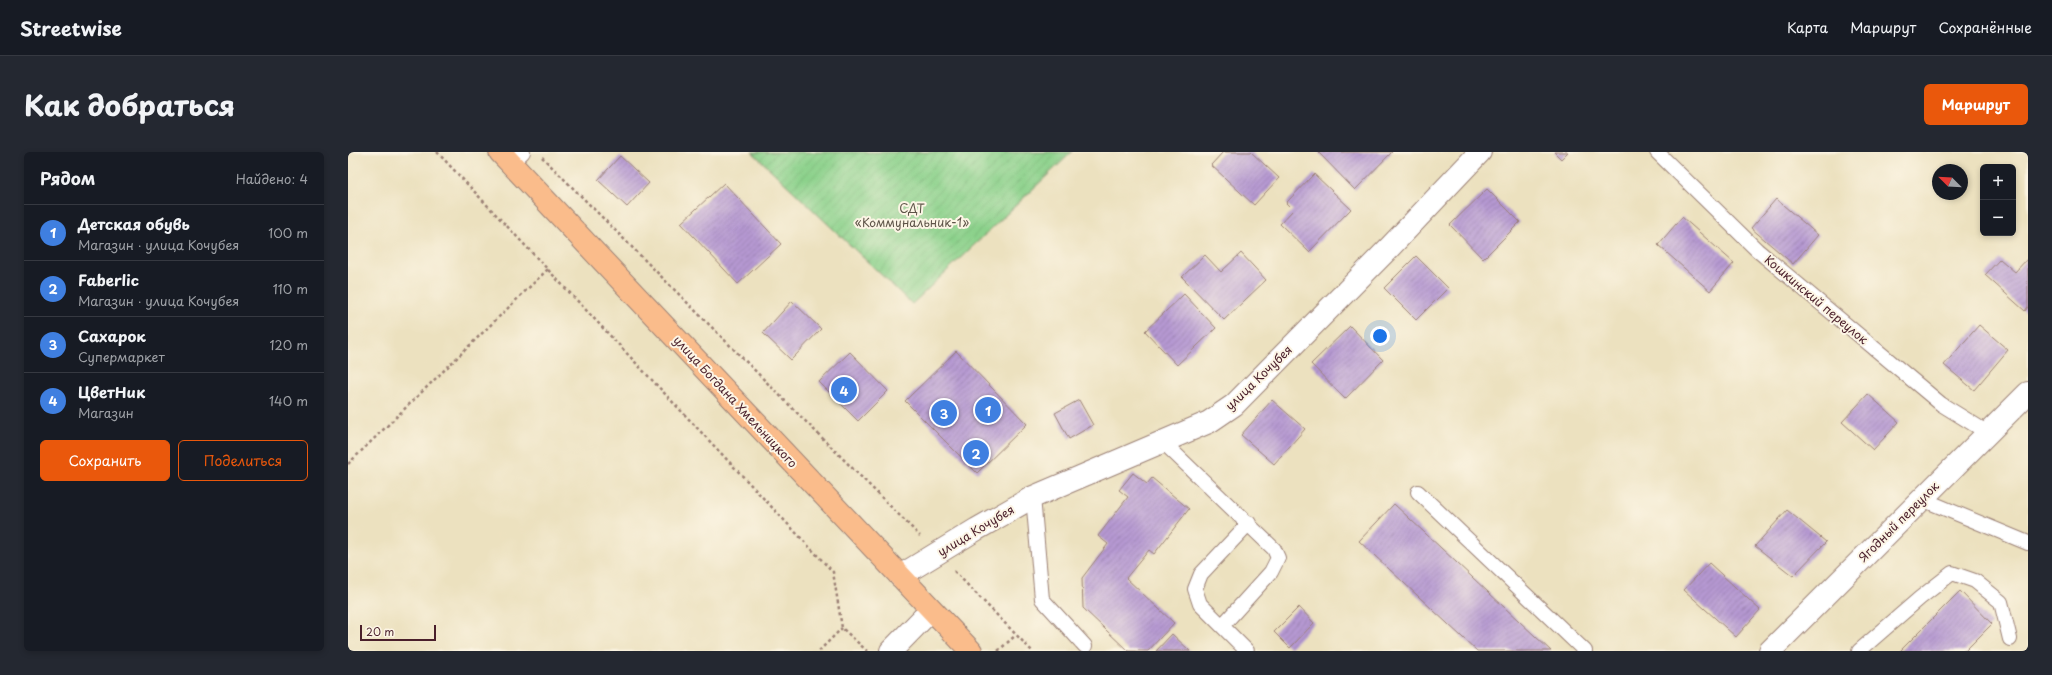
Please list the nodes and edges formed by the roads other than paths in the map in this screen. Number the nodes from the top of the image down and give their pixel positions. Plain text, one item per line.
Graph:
1 (1480, 152) edge
2 (1657, 152) edge
3 (511, 156) edge
4 (2028, 393) edge
5 (1988, 433) junction
6 (1163, 442) junction
7 (1418, 492) dead end
8 (1033, 497) junction
9 (1922, 499) junction
10 (1249, 523) junction
11 (2028, 543) edge
12 (900, 576) junction
13 (931, 610) junction
14 (1222, 626) junction
15 (2010, 639) dead end
16 (1085, 646) dead end
17 (891, 651) edge
18 (971, 651) edge
19 (1247, 651) edge
20 (1585, 651) edge
21 (1770, 651) edge
22 (1859, 651) edge

1 - 6 street, улица Кочубея
2 - 5 lane, Кошкинский переулок
3 - 12 main road, улица Богдана Хмельницкого
4 - 5 street, Ягодный переулок
5 - 9 street, Ягодный переулок
6 - 8 street, улица Кочубея
6 - 10 lane
7 - 20 lane
8 - 12 street, улица Кочубея
8 - 16 lane
9 - 11 lane
9 - 21 street, Ягодный переулок
10 - 14 lane
10 - 14 lane
12 - 13 main road, улица Богдана Хмельницкого
13 - 17 street
13 - 18 main road, улица Богдана Хмельницкого
14 - 19 lane
15 - 22 lane

